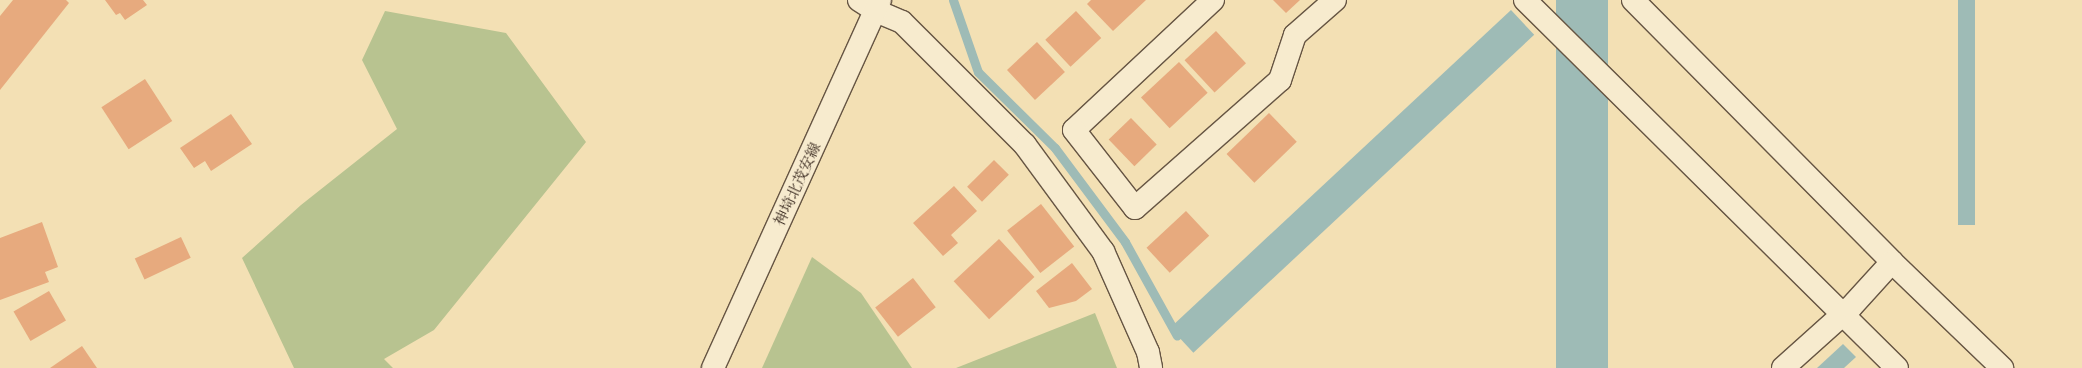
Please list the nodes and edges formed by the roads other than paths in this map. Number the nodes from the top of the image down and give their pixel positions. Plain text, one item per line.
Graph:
1 (1213, 0) edge
2 (1335, 0) edge
3 (1525, 0) edge
4 (1633, 0) edge
5 (871, 4) edge
6 (1888, 266) junction
7 (1847, 311) junction
8 (713, 368) edge
9 (1151, 368) edge
10 (1783, 368) edge
11 (1897, 368) edge
12 (2002, 368) edge

1 - 2 street
3 - 7 street
4 - 6 street
5 - 8 street, 神埼北茂安線
5 - 9 street
6 - 7 street
6 - 12 street
7 - 10 street
7 - 11 street

